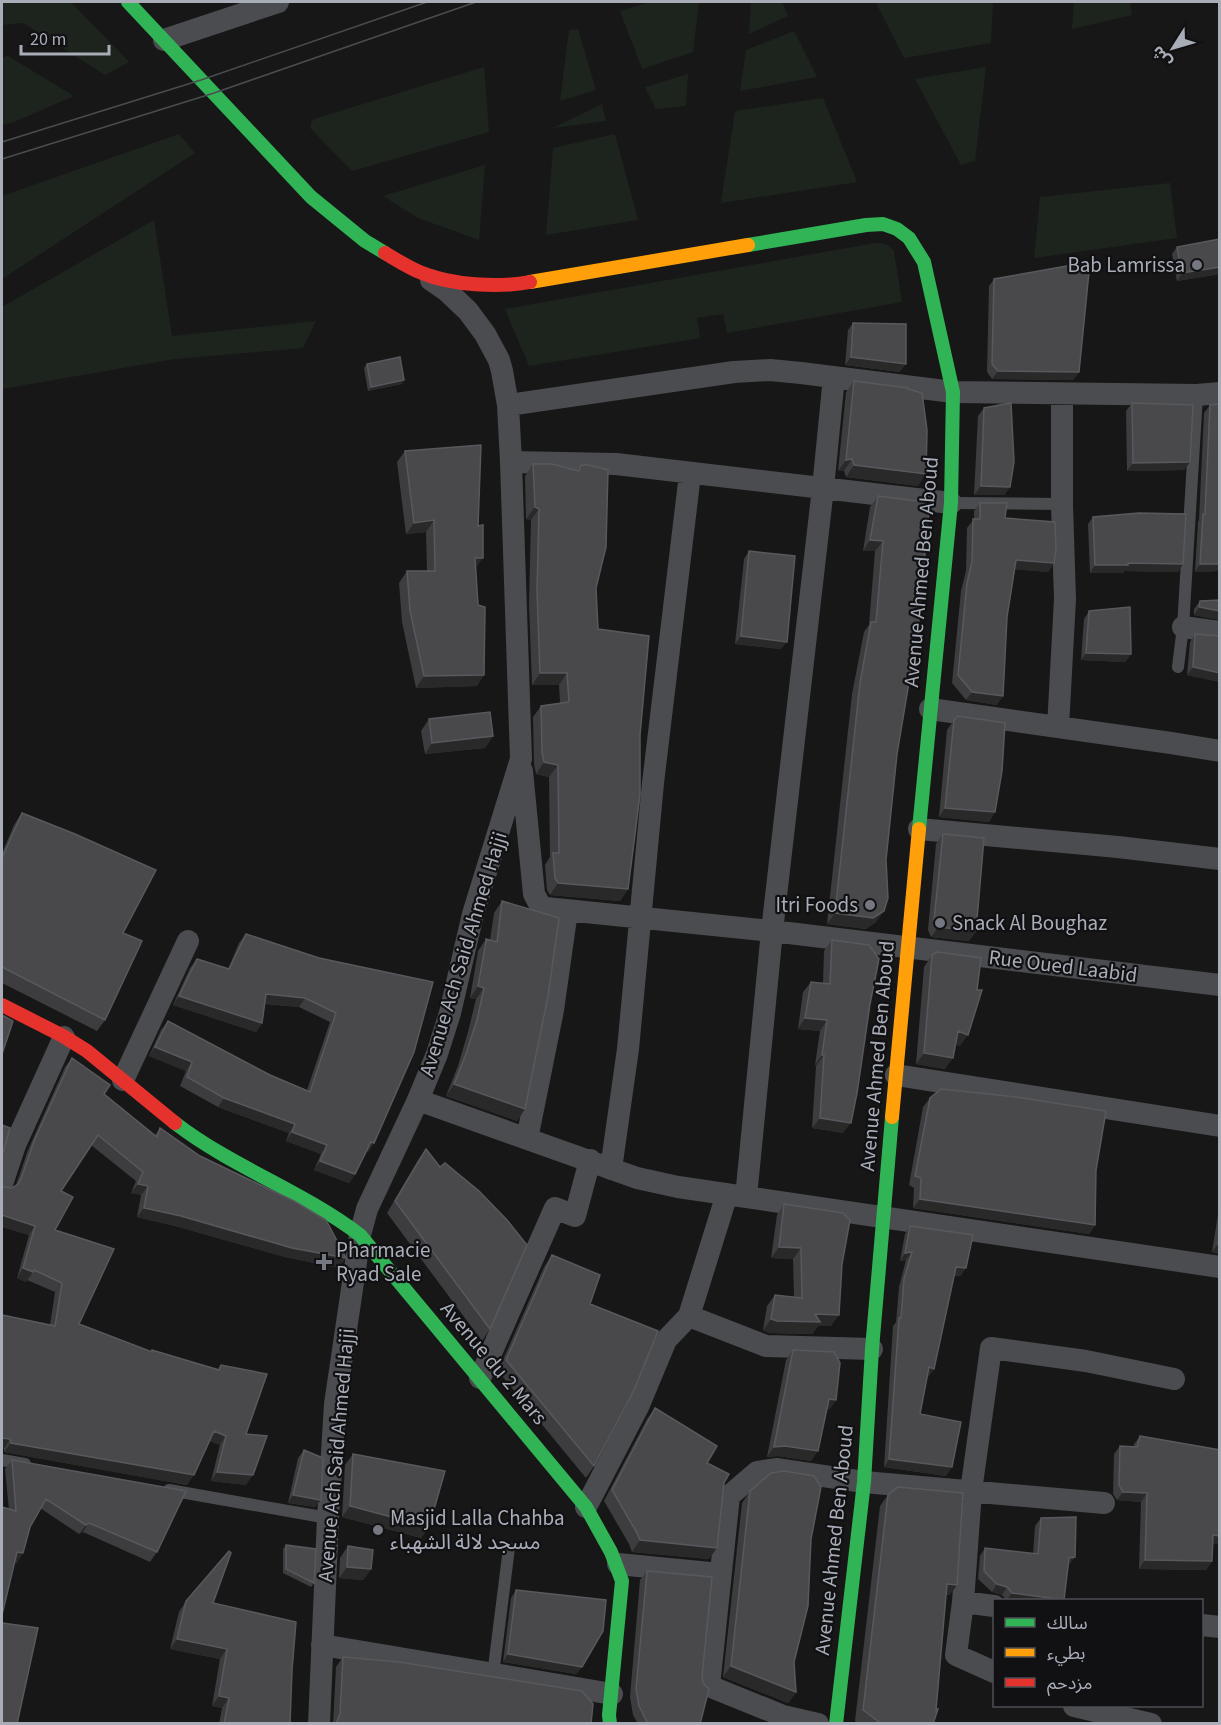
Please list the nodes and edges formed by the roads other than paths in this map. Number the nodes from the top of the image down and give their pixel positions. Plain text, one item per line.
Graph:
1 (128, 2) edge
2 (278, 2) edge
3 (164, 40) junction
4 (424, 274) junction
5 (834, 377) junction
6 (953, 392) junction
7 (1220, 393) edge
8 (1062, 394) junction
9 (1197, 395) junction
10 (508, 405) junction
11 (512, 462) junction
12 (690, 474) junction
13 (823, 488) junction
14 (951, 503) junction
15 (1062, 504) junction
16 (1182, 627) junction
17 (1220, 632) edge
18 (1178, 667) dead end
19 (930, 709) junction
20 (1058, 727) junction
21 (1220, 752) edge
22 (521, 759) junction
23 (919, 829) junction
24 (1220, 859) edge
25 (567, 910) junction
26 (641, 917) junction
27 (772, 931) junction
28 (188, 941) dead end
29 (907, 947) junction
30 (1220, 986) edge
31 (2, 1005) edge
32 (64, 1037) junction
33 (896, 1075) junction
34 (123, 1080) junction
35 (418, 1100) junction
36 (1220, 1126) edge
37 (527, 1139) junction
38 (600, 1164) junction
39 (2, 1184) edge
40 (736, 1195) junction
41 (885, 1217) junction
42 (360, 1234) junction
43 (1220, 1267) edge
44 (688, 1316) junction
45 (872, 1349) junction
46 (480, 1378) junction
47 (1174, 1379) dead end
48 (2, 1460) edge
49 (36, 1466) edge
50 (864, 1482) junction
51 (153, 1487) edge
52 (971, 1491) junction
53 (1104, 1503) dead end
54 (586, 1507) junction
55 (328, 1518) junction
56 (509, 1548) dead end
57 (618, 1564) junction
58 (720, 1574) junction
59 (963, 1602) junction
60 (993, 1606) edge
61 (1203, 1625) edge
62 (1220, 1626) edge
63 (322, 1645) junction
64 (993, 1672) edge
65 (493, 1675) junction
66 (612, 1694) junction
67 (1076, 1707) edge
68 (1102, 1719) edge
69 (319, 1724) edge
70 (610, 1724) edge
71 (818, 1724) edge
72 (836, 1724) edge
73 (1150, 1724) edge

1 - 3 street, Avenue Ahmed Ben Aboud
2 - 3 street
3 - 4 street, Avenue Ahmed Ben Aboud
4 - 6 street, Avenue Ahmed Ben Aboud
4 - 10 street, Avenue Ach Said Ahmed Hajji
5 - 6 street
5 - 10 street
5 - 13 street
6 - 8 street
6 - 14 street, Avenue Ahmed Ben Aboud
7 - 9 street
8 - 9 street
8 - 15 street
9 - 16 lane
10 - 11 street, Avenue Ach Said Ahmed Hajji
11 - 12 street
11 - 22 street, Avenue Ach Said Ahmed Hajji
12 - 13 street
12 - 26 street
13 - 14 street
13 - 27 street
14 - 15 lane
14 - 19 street, Avenue Ahmed Ben Aboud
15 - 20 street
16 - 17 street
16 - 18 lane
19 - 20 street
19 - 23 street, Avenue Ahmed Ben Aboud
20 - 21 street
22 - 25 street, Rue Oued Laabid
22 - 35 street, Avenue Ach Said Ahmed Hajji
23 - 24 street
23 - 29 street, Avenue Ahmed Ben Aboud
25 - 26 street, Rue Oued Laabid
25 - 37 street
26 - 27 street, Rue Oued Laabid
26 - 38 street
27 - 29 street, Rue Oued Laabid
27 - 40 street
28 - 34 street
29 - 30 street, Rue Oued Laabid
29 - 33 street, Avenue Ahmed Ben Aboud
31 - 32 street, Avenue du 2 Mars
32 - 34 street, Avenue du 2 Mars
32 - 39 street
33 - 36 street
33 - 41 street, Avenue Ahmed Ben Aboud
34 - 42 street, Avenue du 2 Mars
35 - 37 street
35 - 42 street, Avenue Ach Said Ahmed Hajji
37 - 38 street
38 - 40 street
38 - 46 street
40 - 41 street
40 - 44 street
41 - 43 street
41 - 45 street, Avenue Ahmed Ben Aboud
42 - 46 street, Avenue du 2 Mars
42 - 55 street, Avenue Ach Said Ahmed Hajji
44 - 45 street
44 - 54 street
45 - 50 street, Avenue Ahmed Ben Aboud
46 - 54 street, Avenue du 2 Mars
47 - 52 street
48 - 49 lane
50 - 52 street
50 - 58 street
50 - 72 street, Avenue Ahmed Ben Aboud
51 - 55 lane
52 - 53 street
52 - 59 street
54 - 57 street, Avenue du 2 Mars
55 - 63 street, Avenue Ach Said Ahmed Hajji
56 - 65 lane
57 - 58 street
57 - 66 street, Avenue du 2 Mars
58 - 71 street
59 - 60 street
59 - 64 street
61 - 62 street
63 - 65 street
63 - 69 street, Avenue Ach Said Ahmed Hajji
65 - 66 street
66 - 70 street, Avenue du 2 Mars
67 - 68 street
68 - 73 street

